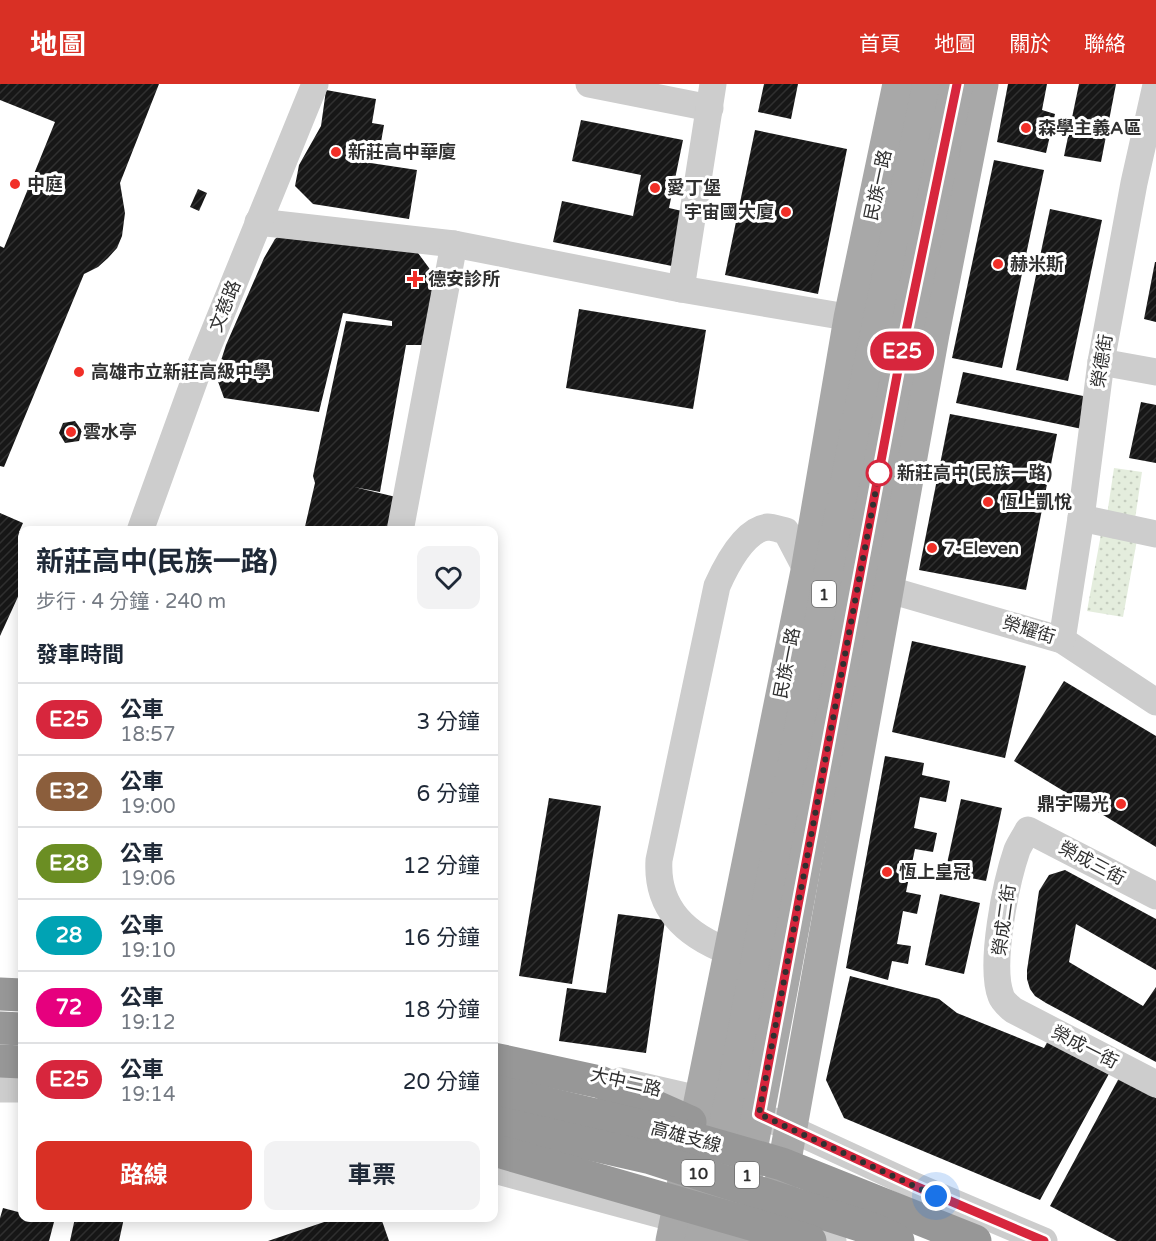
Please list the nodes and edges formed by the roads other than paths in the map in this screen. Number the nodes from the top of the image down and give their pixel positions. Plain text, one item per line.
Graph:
1 (315, 84) edge
2 (589, 84) edge
3 (899, 84) edge
4 (928, 84) edge
5 (957, 84) edge
6 (982, 84) edge
7 (1156, 85) edge
8 (711, 96) edge
9 (1145, 185) edge
10 (258, 222) junction
11 (454, 244) junction
12 (681, 289) junction
13 (892, 326) junction
14 (1101, 362) junction
15 (1156, 372) edge
16 (1081, 518) junction
17 (142, 526) edge
18 (401, 526) edge
19 (1156, 534) edge
20 (845, 579) junction
21 (1062, 640) junction
22 (1156, 702) edge
23 (1029, 830) joint
24 (1156, 896) edge
25 (730, 952) junction
26 (0, 980) edge
27 (18, 981) edge
28 (0, 994) edge
29 (18, 995) edge
30 (0, 1010) edge
31 (18, 1010) edge
32 (1013, 1010) joint
33 (0, 1028) edge
34 (18, 1029) edge
35 (498, 1053) edge
36 (498, 1060) edge
37 (0, 1061) edge
38 (18, 1062) edge
39 (1156, 1084) edge
40 (0, 1089) edge
41 (18, 1089) edge
42 (498, 1091) edge
43 (730, 1107) junction
44 (498, 1123) edge
45 (791, 1128) junction
46 (498, 1151) edge
47 (782, 1164) junction
48 (498, 1171) edge
49 (915, 1186) junction
50 (688, 1232) edge
51 (741, 1239) edge
52 (771, 1241) edge
53 (810, 1241) edge
54 (833, 1241) edge
55 (898, 1241) edge
56 (975, 1241) edge
57 (1044, 1241) edge

1 - 10 street, 文慈路
2 - 8 street
3 - 13 main road, 民族一路 / 1
4 - 13 main road, 民族一路 / 1
5 - 13 main road, 民族一路 / 1
6 - 13 main road, 民族一路 / 1
7 - 9 street, 榮德街
8 - 12 street
9 - 14 street, 榮德街
10 - 11 street
10 - 17 street, 文慈路
11 - 12 street
11 - 18 street
12 - 13 street
13 - 20 main road, 民族一路 / 1
13 - 20 main road, 民族一路 / 1
14 - 15 street
14 - 16 street, 榮德街
16 - 19 street
16 - 21 street, 榮德街
20 - 21 street, 榮耀街
20 - 25 main road, 民族一路 / 1
20 - 25 street
20 - 43 main road, 民族一路 / 1
20 - 45 main road, 民族一路 / 1
21 - 22 street, 榮耀街
23 - 24 street, 榮成三街
23 - 32 street, 榮成二街
25 - 43 main road, 民族一路 / 1
26 - 27 street
28 - 29 highway
30 - 31 street
32 - 39 street, 榮成一街
33 - 34 highway
35 - 43 street, 大中二路
36 - 47 highway
37 - 38 highway
40 - 41 street
42 - 47 highway, 高雄支線 / 10
43 - 45 street, 大中二路
43 - 50 main road, 民族一路 / 1
43 - 51 main road, 民族一路 / 1
44 - 55 highway, 高雄支線 / 10
45 - 49 street, 大中二路
45 - 52 main road, 民族一路 / 1
46 - 53 highway
47 - 56 highway, 高雄支線 / 10
48 - 50 street
49 - 54 street
49 - 57 street, 大中二路
50 - 51 street

